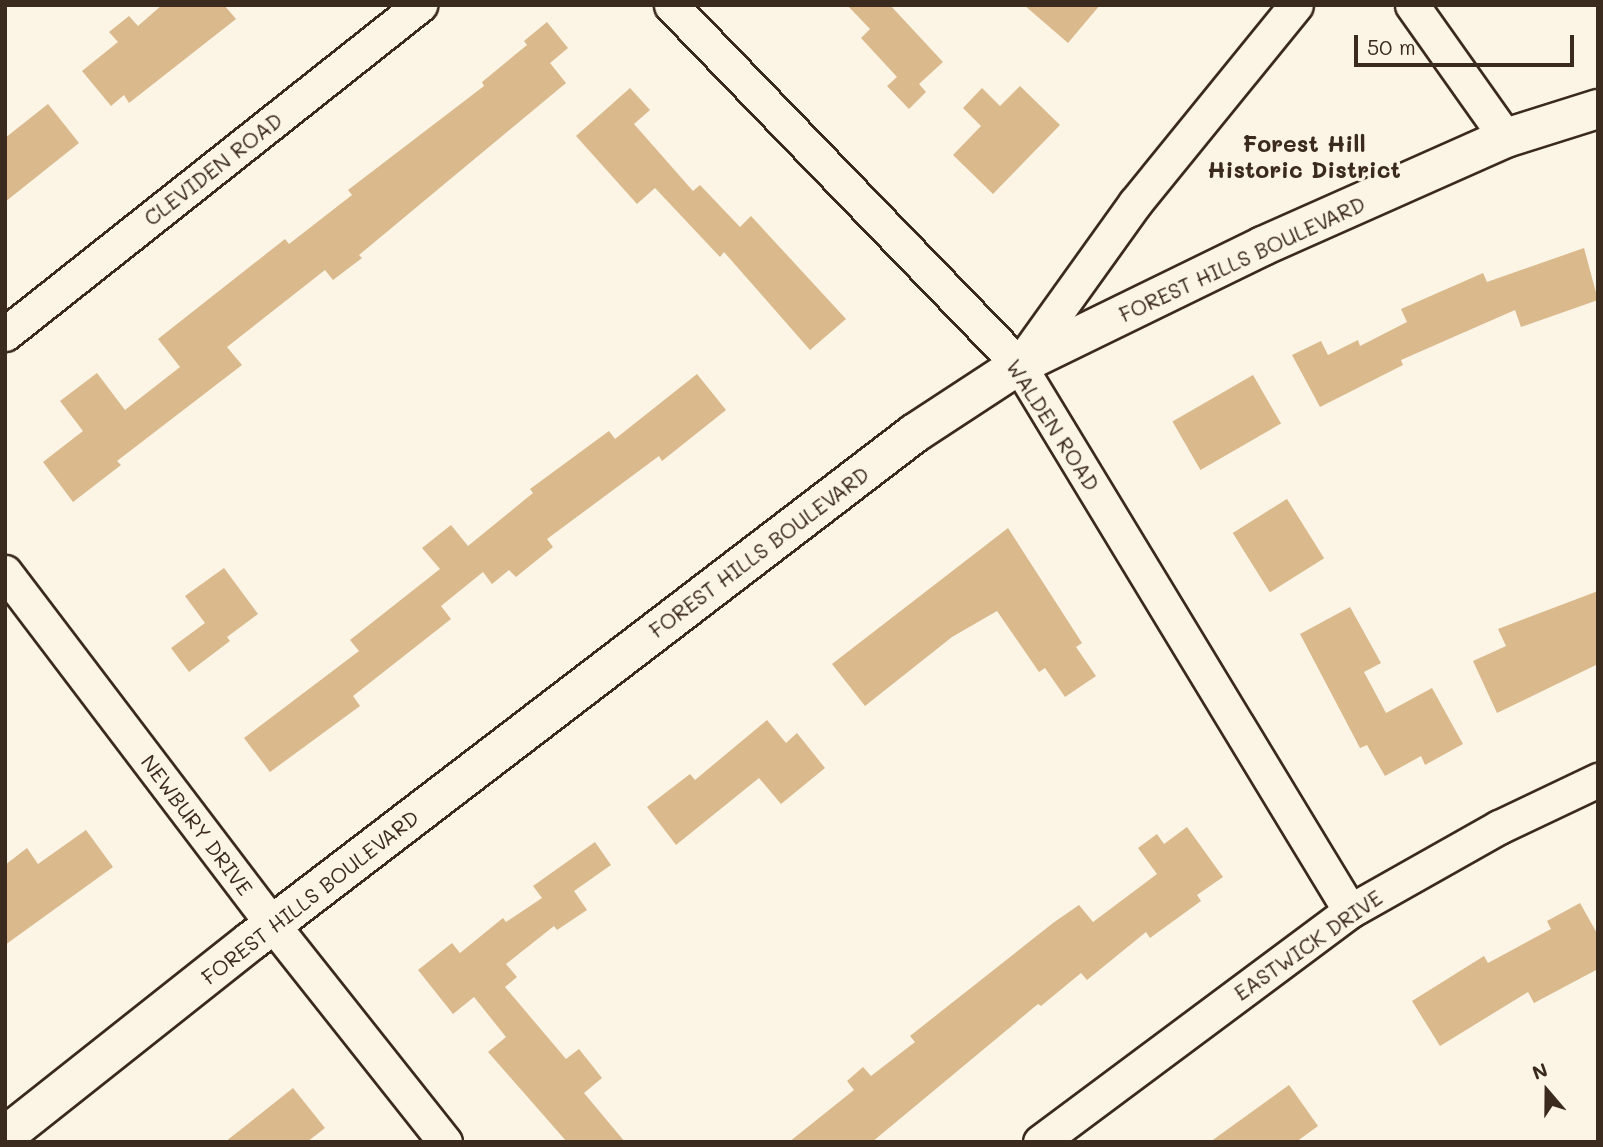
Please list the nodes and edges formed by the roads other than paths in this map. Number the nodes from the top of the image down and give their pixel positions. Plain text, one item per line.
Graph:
1 (420, 5) edge
2 (671, 5) edge
3 (1296, 5) edge
4 (1412, 5) edge
5 (1598, 109) edge
6 (1506, 138) junction
7 (5, 334) edge
8 (1019, 365) junction
9 (5, 572) edge
10 (1598, 780) edge
11 (1350, 911) junction
12 (273, 925) junction
13 (5, 1136) edge
14 (445, 1142) edge
15 (1040, 1142) edge

1 - 7 street, CLEVIDEN ROAD
2 - 8 street, WALDEN ROAD
3 - 8 street
4 - 6 street
5 - 6 street, FOREST HILLS BOULEVARD
6 - 8 street, FOREST HILLS BOULEVARD
8 - 11 street, WALDEN ROAD
8 - 12 street, FOREST HILLS BOULEVARD
9 - 12 street, NEWBURY DRIVE
10 - 11 street, EASTWICK DRIVE
11 - 15 street, EASTWICK DRIVE
12 - 13 street, FOREST HILLS BOULEVARD
12 - 14 street, NEWBURY DRIVE

